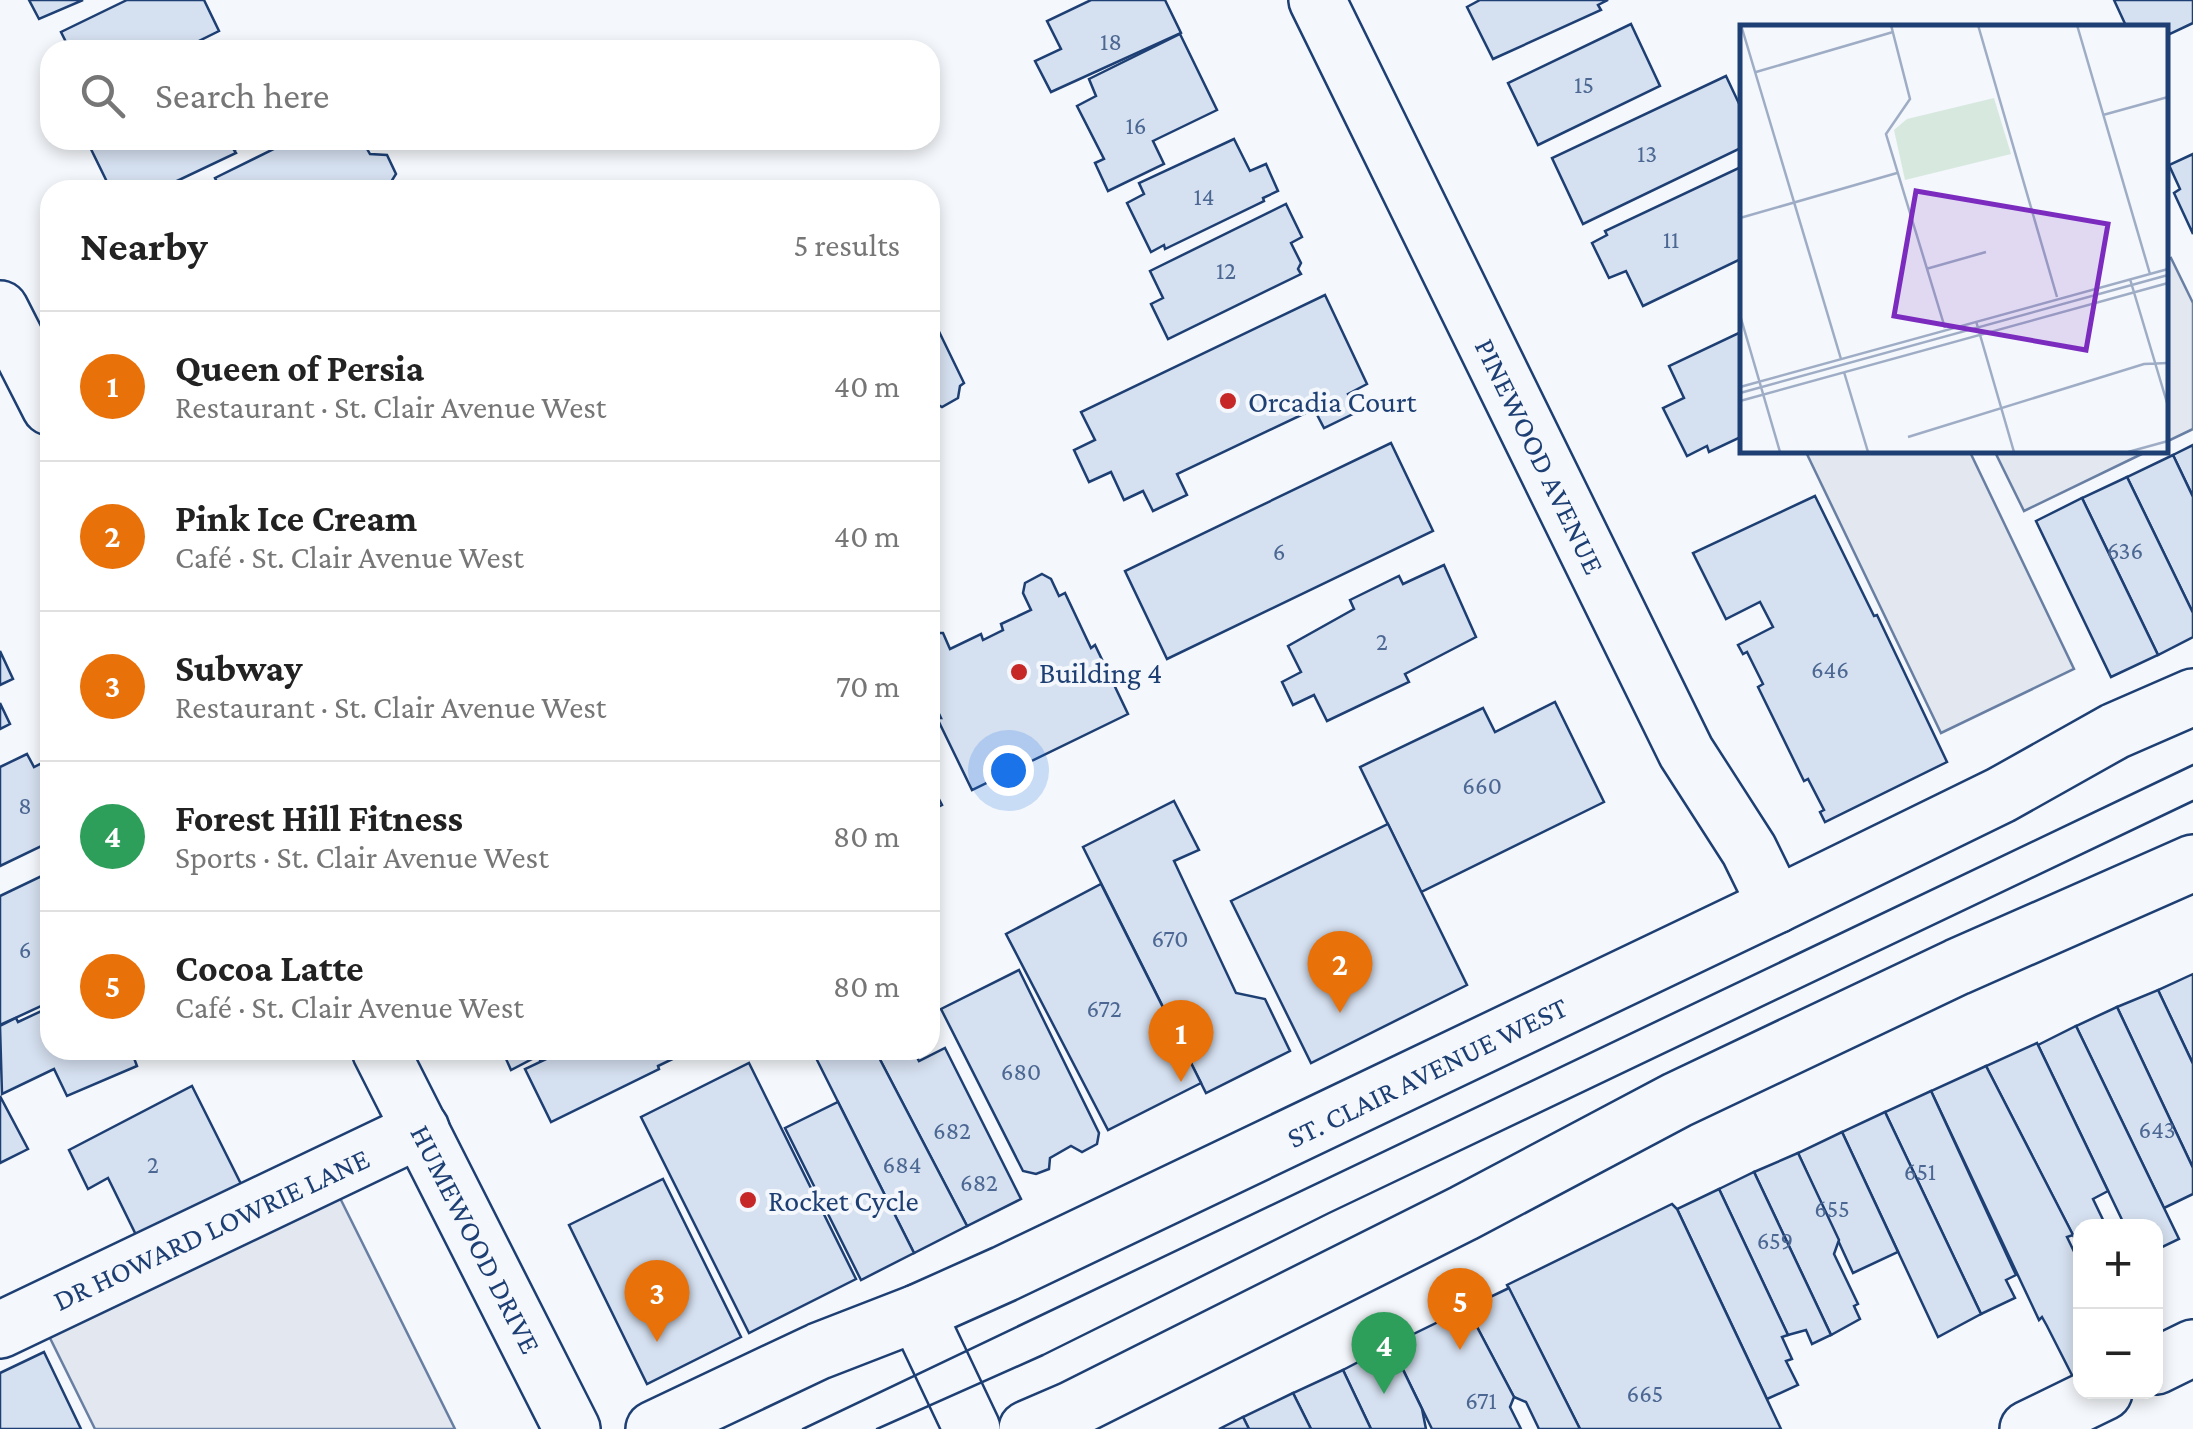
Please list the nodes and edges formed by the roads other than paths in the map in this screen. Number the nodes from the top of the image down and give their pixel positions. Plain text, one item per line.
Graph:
1 (1317, 0) edge
2 (0, 309) edge
3 (40, 387) edge
4 (2193, 696) edge
5 (2193, 863) edge
6 (1776, 905) junction
7 (385, 1060) edge
8 (421, 1129) junction
9 (916, 1313) junction
10 (0, 1330) edge
11 (2193, 1348) edge
12 (2163, 1363) edge
13 (2090, 1399) edge
14 (572, 1429) edge
15 (654, 1429) edge
16 (972, 1429) edge
17 (1027, 1429) edge
18 (2028, 1429) edge

1 - 6 main road, PINEWOOD AVENUE
2 - 3 main road
4 - 6 main road, ST. CLAIR AVENUE WEST
5 - 17 main road
6 - 9 main road, ST. CLAIR AVENUE WEST
7 - 8 main road, HUMEWOOD DRIVE
8 - 10 main road, DR HOWARD LOWRIE LANE
8 - 14 main road, HUMEWOOD DRIVE
9 - 15 main road, ST. CLAIR AVENUE WEST
9 - 16 main road
11 - 12 main road
13 - 18 main road

